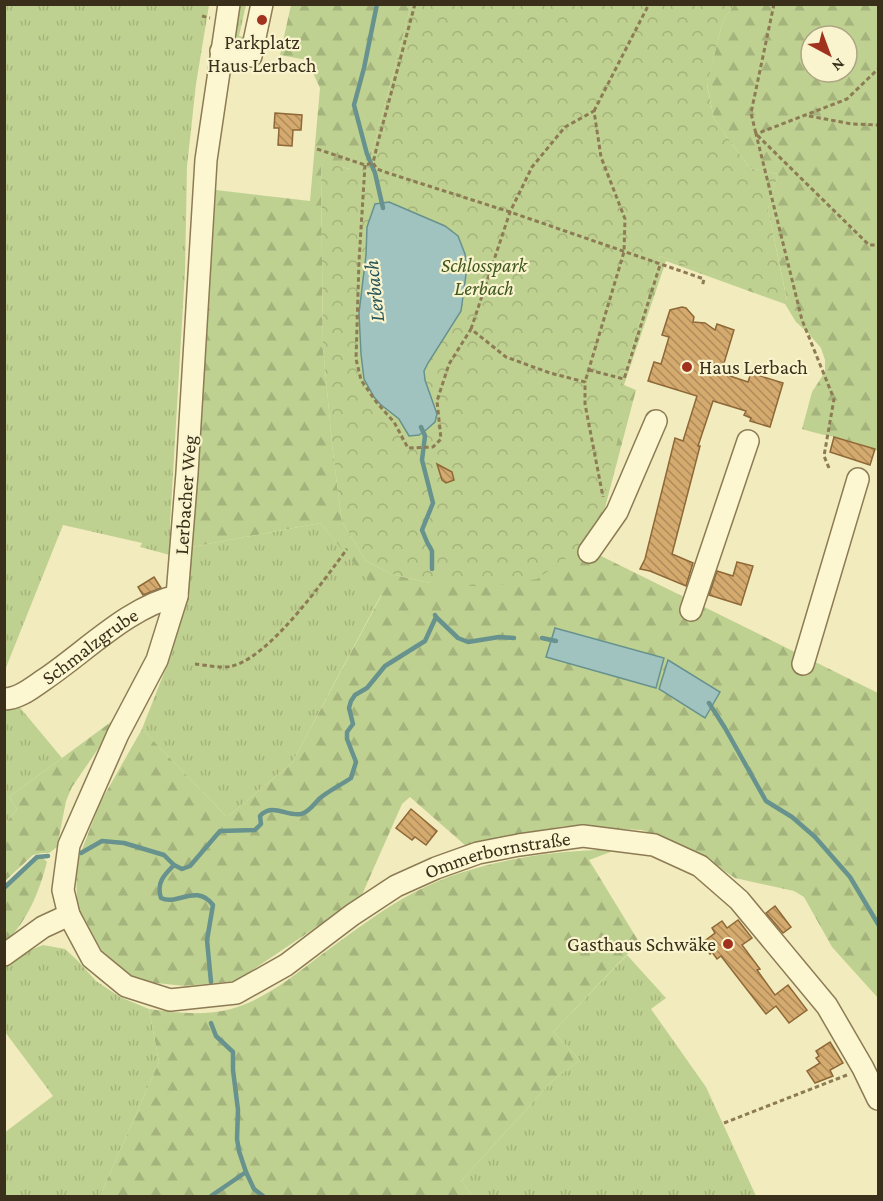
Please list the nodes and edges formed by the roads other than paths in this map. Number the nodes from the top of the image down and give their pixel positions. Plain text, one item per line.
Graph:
1 (228, 4) edge
2 (262, 4) edge
3 (221, 51) junction
4 (656, 422) dead end
5 (748, 441) dead end
6 (858, 478) dead end
7 (589, 552) dead end
8 (177, 596) junction
9 (690, 610) dead end
10 (803, 664) dead end
11 (4, 699) edge
12 (69, 915) junction
13 (4, 955) edge
14 (879, 1100) edge

1 - 3 street, Lerbacher Weg
2 - 3 street
3 - 8 street, Lerbacher Weg
4 - 7 street
5 - 9 street
6 - 10 street
8 - 11 street, Schmalzgrube
8 - 12 street, Lerbacher Weg
12 - 13 street
12 - 14 street, Ommerbornstraße

